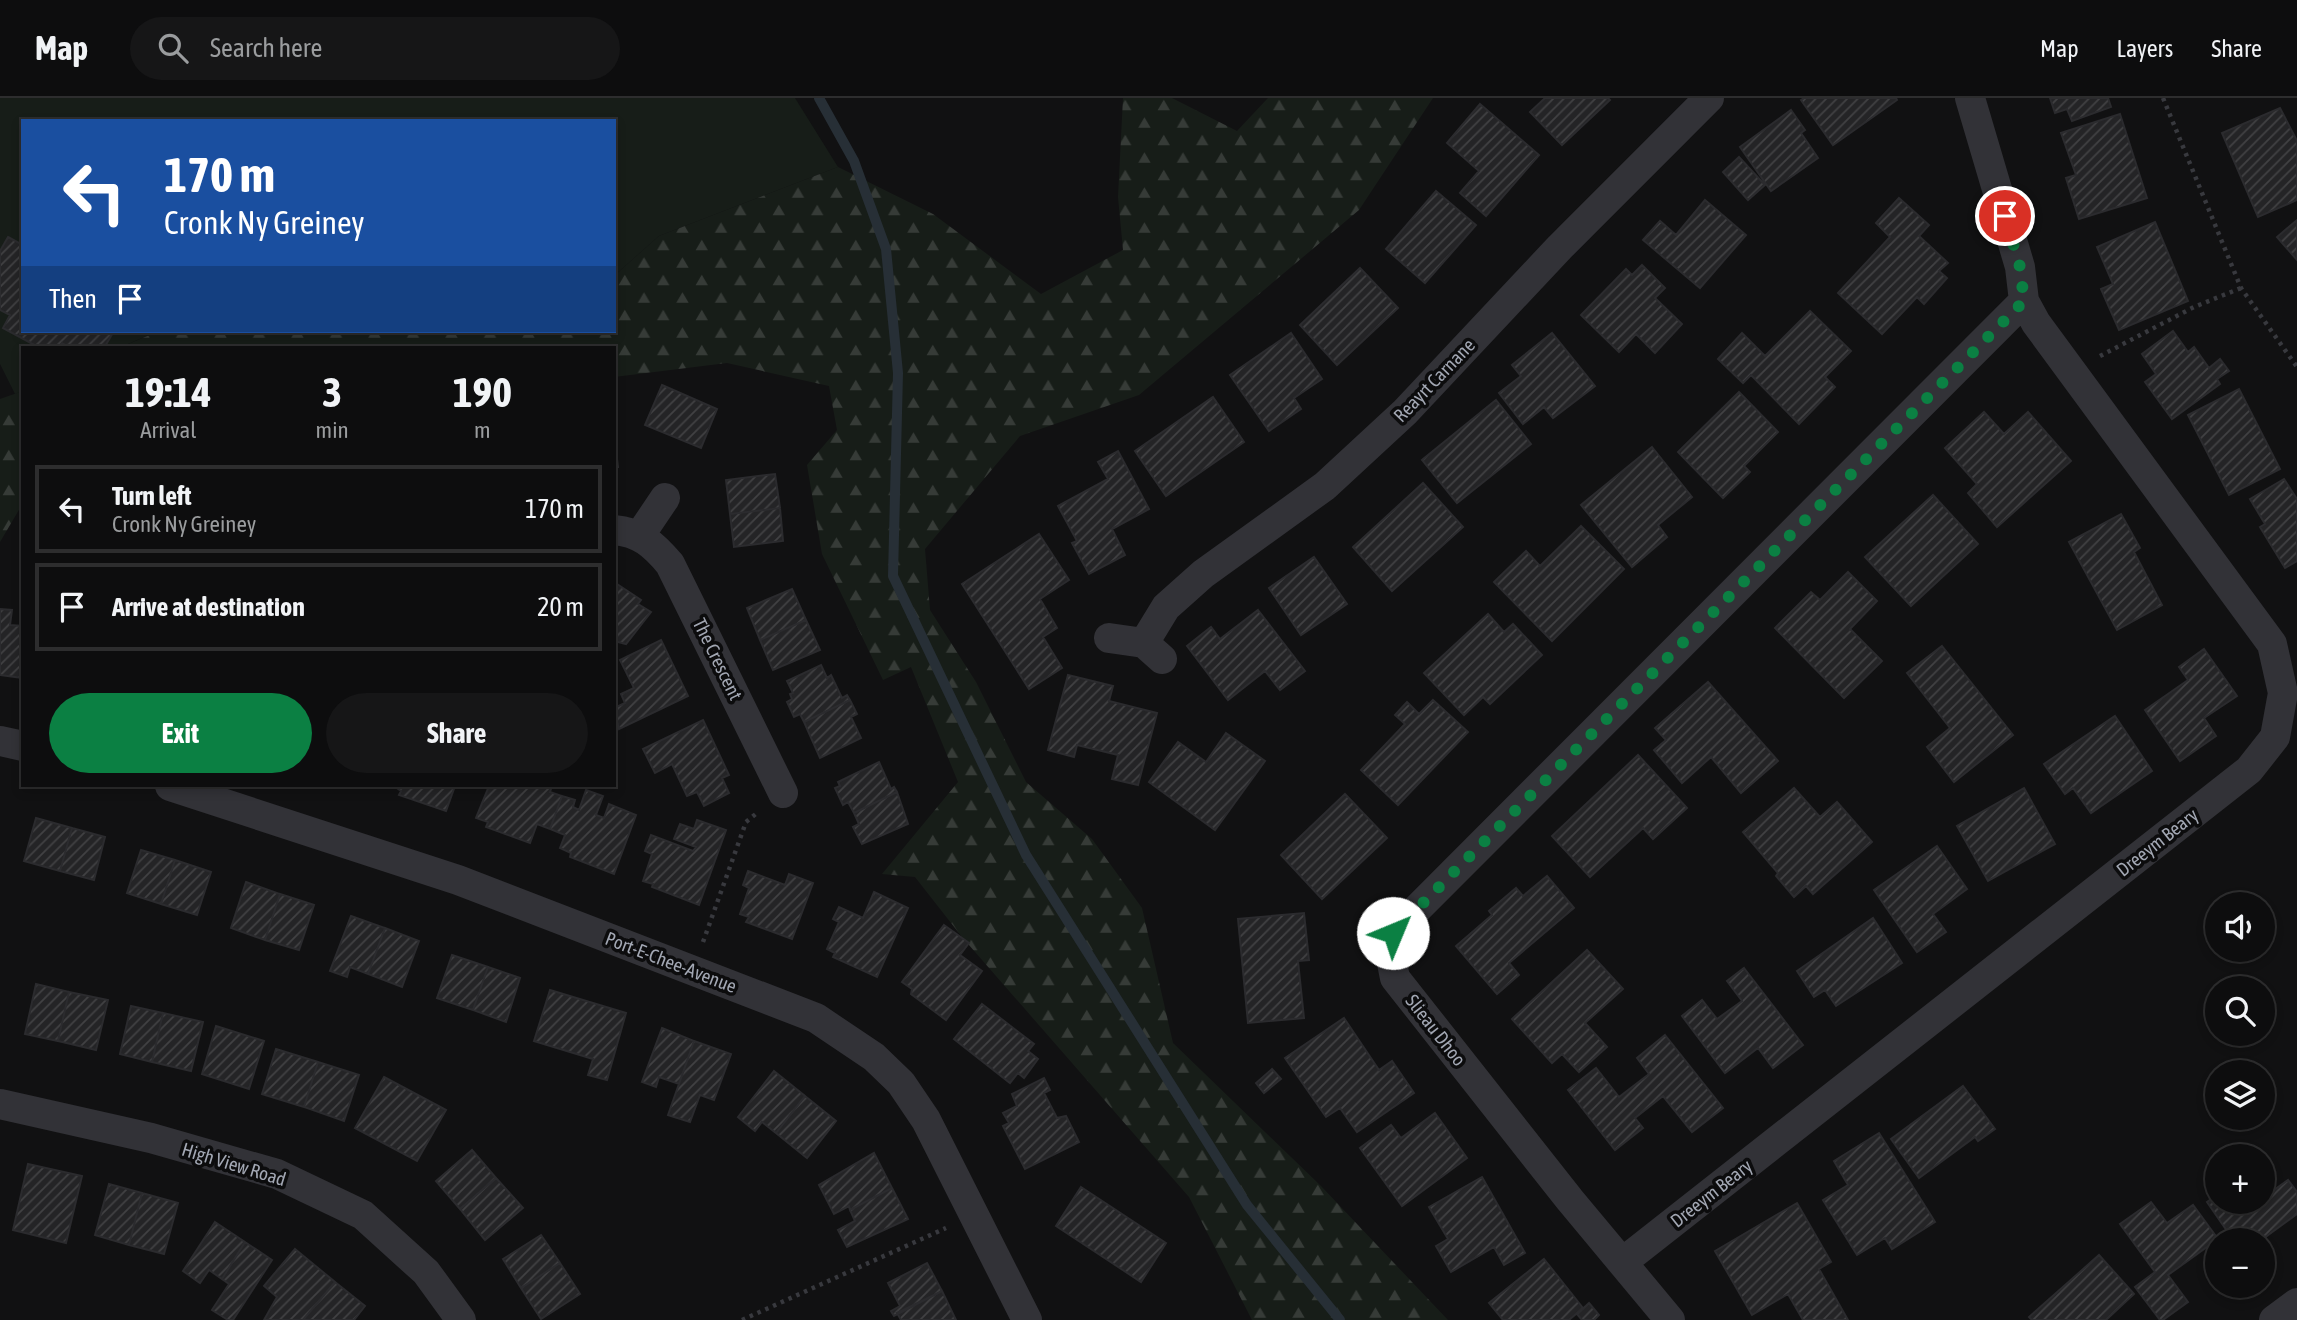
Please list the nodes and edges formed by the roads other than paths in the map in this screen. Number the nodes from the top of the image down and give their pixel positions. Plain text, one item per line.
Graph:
1 (1709, 98) edge
2 (1970, 98) edge
3 (2024, 301) junction
4 (665, 498) dead end
5 (627, 533) edge
6 (1109, 638) dead end
7 (0, 741) edge
8 (21, 746) edge
9 (173, 787) edge
10 (783, 793) road end
11 (0, 1104) edge
12 (1624, 1261) junction
13 (2297, 1303) edge
14 (461, 1320) edge
15 (1027, 1320) edge
16 (1671, 1320) edge
17 (2274, 1320) edge

1 - 6 street, Reayrt Carnane
2 - 3 street
3 - 12 street, Slieau Dhoo
3 - 12 street, Dreeym Beary
4 - 5 street, The Crescent
5 - 10 street, The Crescent
7 - 8 street
9 - 15 street, Port-E-Chee-Avenue
11 - 14 street, High View Road
12 - 16 street, Slieau Dhoo
13 - 17 street

